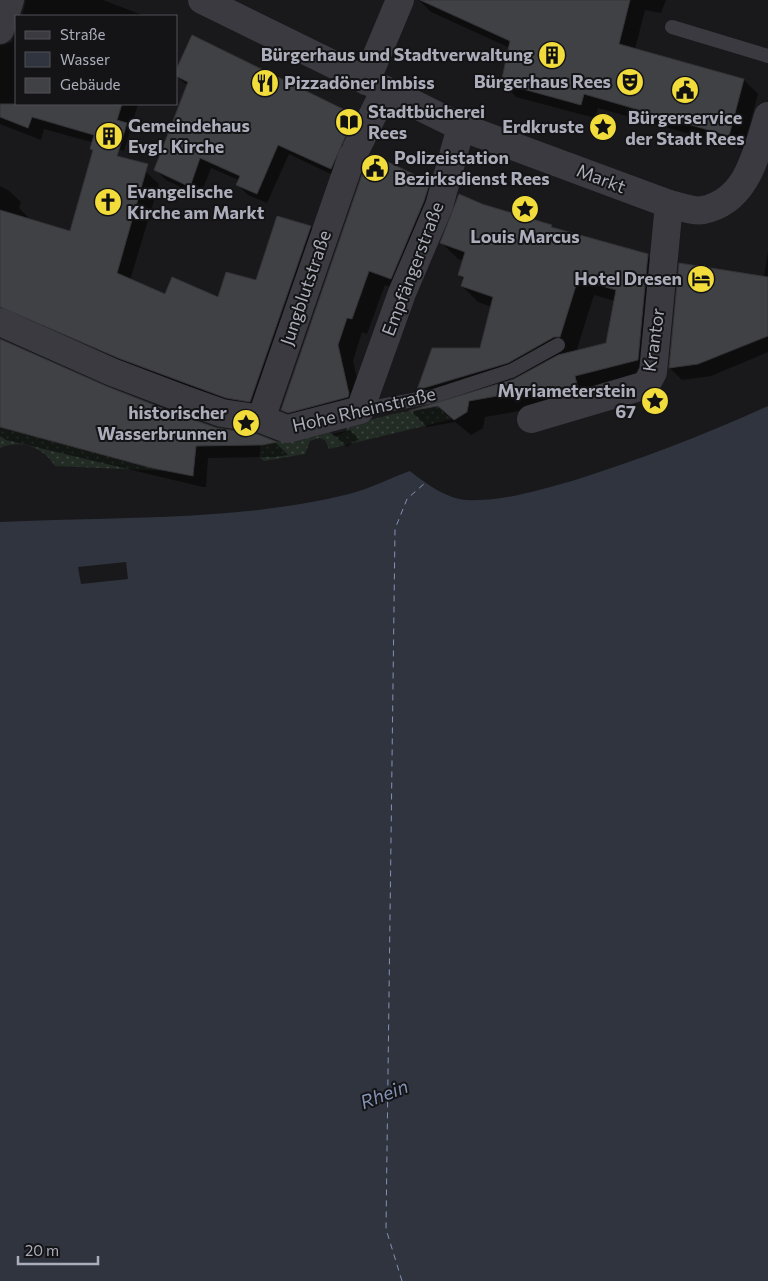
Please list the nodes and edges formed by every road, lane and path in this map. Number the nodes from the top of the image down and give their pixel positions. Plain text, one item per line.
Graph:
1 (10, 0) edge
2 (202, 0) edge
3 (400, 0) edge
4 (672, 27) dead end
5 (0, 30) edge
6 (768, 56) edge
7 (376, 85) junction
8 (768, 116) edge
9 (461, 126) junction
10 (669, 204) junction
11 (0, 322) edge
12 (558, 345) dead end
13 (360, 410) junction
14 (261, 419) junction
15 (531, 419) dead end

1 - 5 street
2 - 7 street, Markt
3 - 7 street, Jungblutstraße
4 - 6 lane
7 - 9 street, Markt
7 - 14 street, Jungblutstraße
8 - 10 street, Markt
9 - 10 street, Markt
9 - 13 street, Empfängerstraße
10 - 15 street, Krantor
11 - 14 street, Hohe Rheinstraße
12 - 13 lane, Hohe Rheinstraße
13 - 14 street, Hohe Rheinstraße

